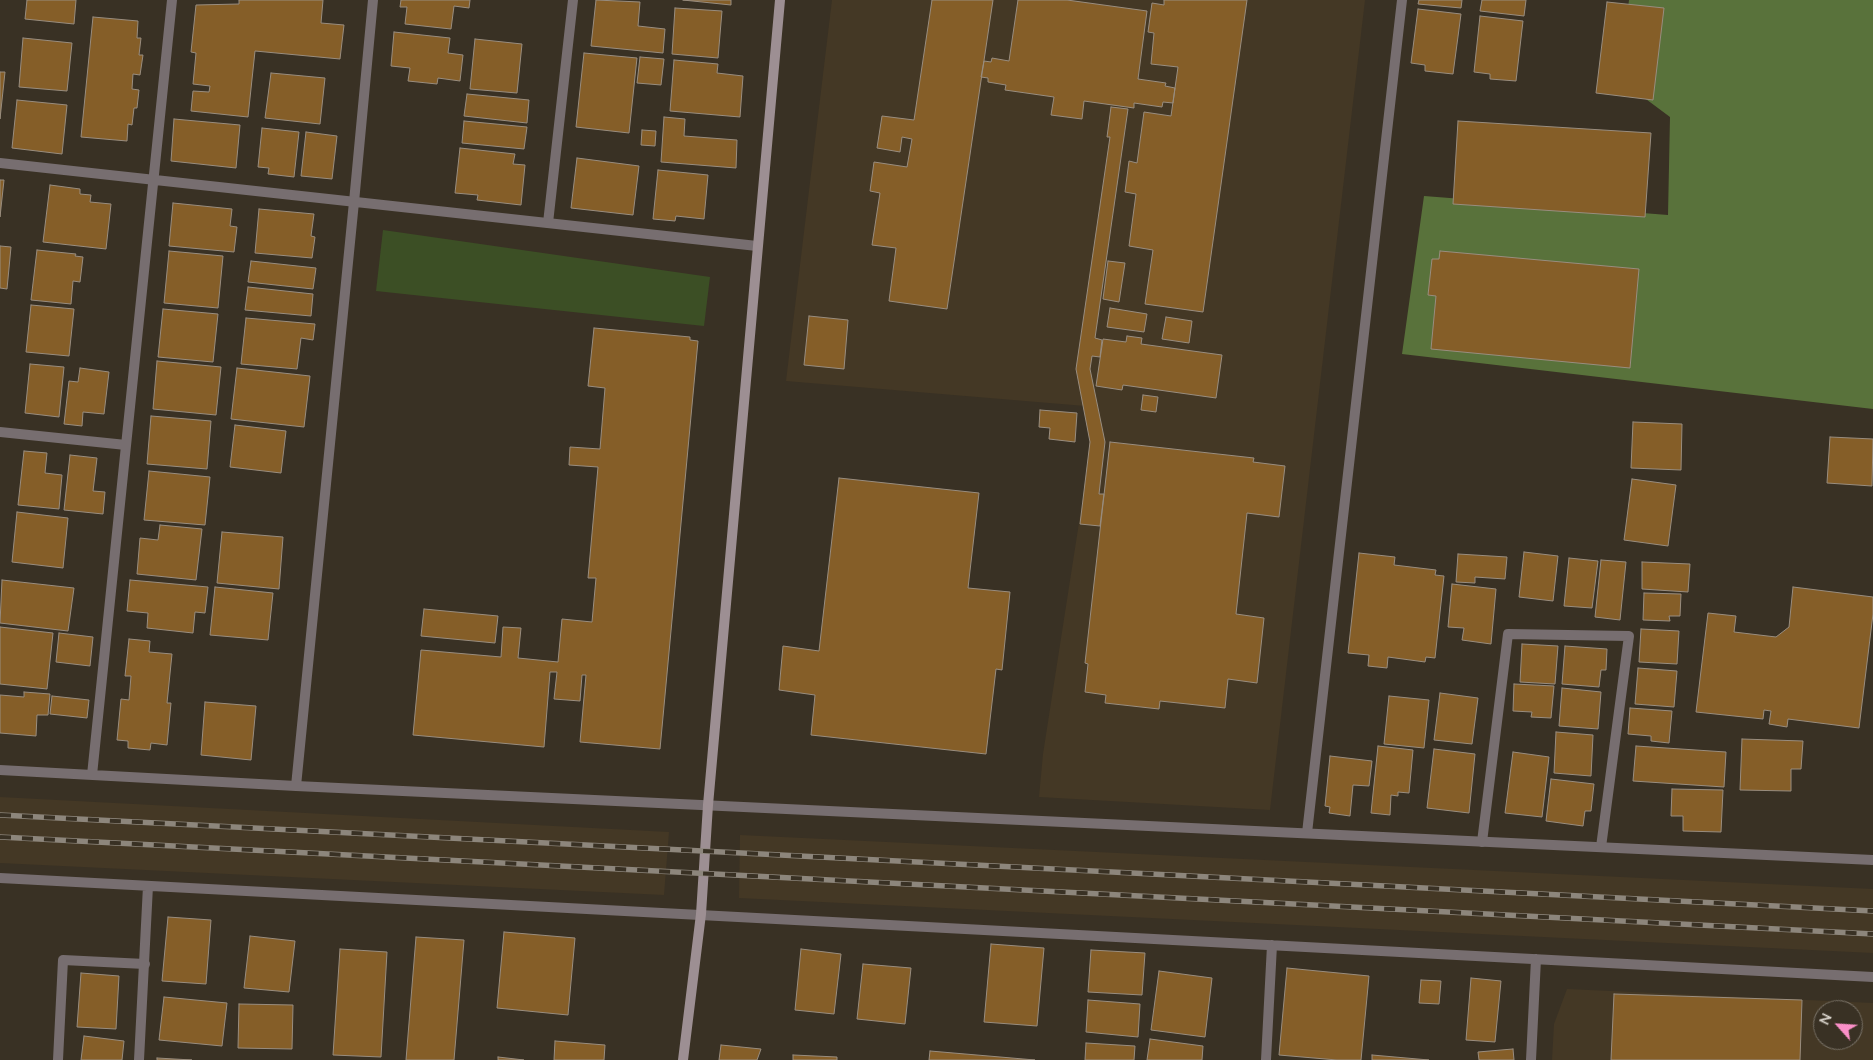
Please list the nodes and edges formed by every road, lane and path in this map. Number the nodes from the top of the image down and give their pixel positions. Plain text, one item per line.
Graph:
1 (172, 0) edge
2 (373, 0) edge
3 (573, 0) edge
4 (780, 0) edge
5 (1402, 0) edge
6 (0, 164) edge
7 (154, 180) junction
8 (354, 202) junction
9 (548, 223) junction
10 (757, 246) junction
11 (0, 432) edge
12 (126, 445) junction
13 (0, 770) edge
14 (92, 775) junction
15 (296, 786) junction
16 (708, 805) junction
17 (1307, 833) junction
18 (1482, 842) junction
19 (1601, 847) junction
20 (1873, 860) edge
21 (0, 878) edge
22 (148, 886) junction
23 (701, 914) junction
24 (1272, 945) junction
25 (1536, 959) junction
26 (144, 964) junction
27 (1873, 977) edge
28 (58, 1060) edge
29 (139, 1060) edge
30 (683, 1060) edge
31 (1266, 1060) edge
32 (1531, 1060) edge

1 - 7 street
2 - 8 street
3 - 9 street
4 - 10 street
5 - 17 street
6 - 7 street
7 - 8 street
7 - 12 street
8 - 9 street
8 - 15 street
9 - 10 street
10 - 16 street
11 - 12 street
12 - 14 street
13 - 14 street
14 - 15 street
15 - 16 street
16 - 17 street
16 - 23 street
17 - 18 street
18 - 19 street
18 - 19 street
19 - 20 street
21 - 22 street
22 - 23 street
22 - 26 street
23 - 24 street
23 - 30 street
24 - 25 street
24 - 31 street
25 - 27 street
25 - 32 street
26 - 28 street
26 - 29 street

